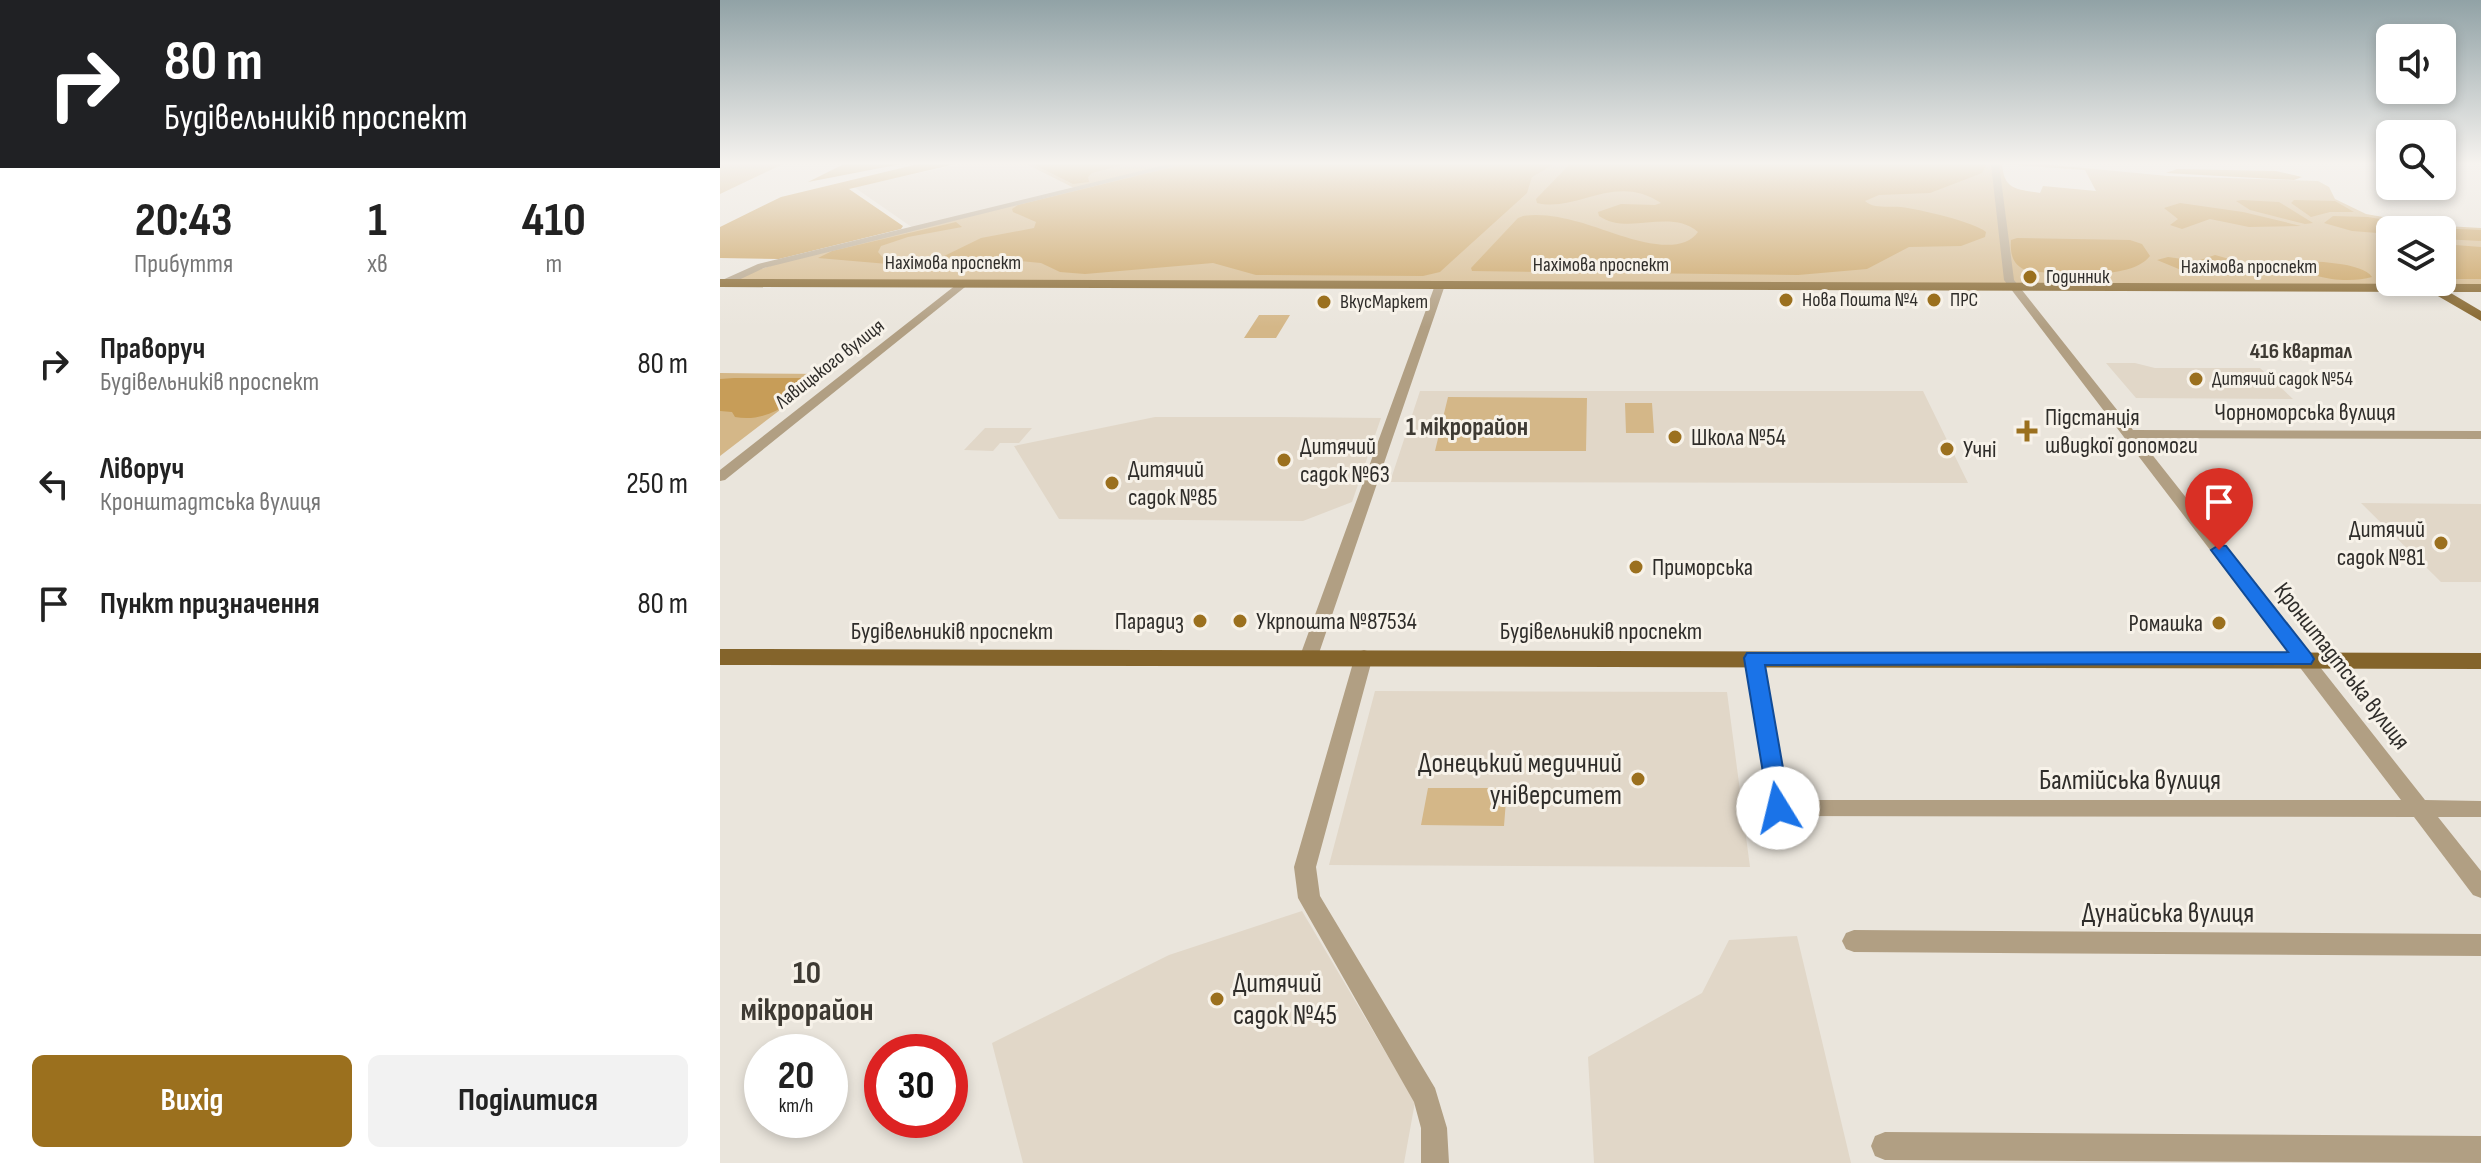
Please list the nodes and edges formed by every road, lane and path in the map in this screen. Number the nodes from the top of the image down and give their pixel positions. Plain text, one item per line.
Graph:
1 (957, 218) edge
2 (2001, 218) edge
3 (722, 283) edge
4 (965, 283) junction
5 (1440, 285) junction
6 (2014, 286) junction
7 (2376, 288) edge
8 (2456, 288) edge
9 (2481, 288) edge
10 (2447, 296) edge
11 (2481, 317) edge
12 (2129, 434) junction
13 (2481, 435) edge
14 (720, 477) edge
15 (1309, 656) junction
16 (1364, 656) junction
17 (720, 657) edge
18 (1754, 658) junction
19 (2304, 659) junction
20 (2481, 661) edge
21 (2419, 808) junction
22 (2481, 809) edge
23 (2481, 888) edge
24 (1854, 941) dead end
25 (2481, 945) edge
26 (1885, 1146) dead end
27 (2481, 1150) edge
28 (1435, 1163) edge

1 - 3 street
2 - 6 street
3 - 4 main road, Нахімова проспект
4 - 5 main road, Нахімова проспект
4 - 14 street, Лавицького вулиця
5 - 6 main road, Нахімова проспект
5 - 15 street
6 - 7 main road, Нахімова проспект
6 - 12 street, Кронштадтська вулиця
8 - 9 main road, Нахімова проспект
10 - 11 main road
12 - 13 street, Чорноморська вулиця
12 - 19 street, Кронштадтська вулиця
15 - 16 main road, Будівельників проспект
15 - 17 main road, Будівельників проспект
16 - 18 main road, Будівельників проспект
16 - 28 street
18 - 19 main road, Будівельників проспект
18 - 21 street, Балтійська вулиця
19 - 20 main road, Будівельників проспект
19 - 21 street, Кронштадтська вулиця
21 - 22 street, Балтійська вулиця
21 - 23 street, Кронштадтська вулиця
24 - 25 street, Дунайська вулиця
26 - 27 street

